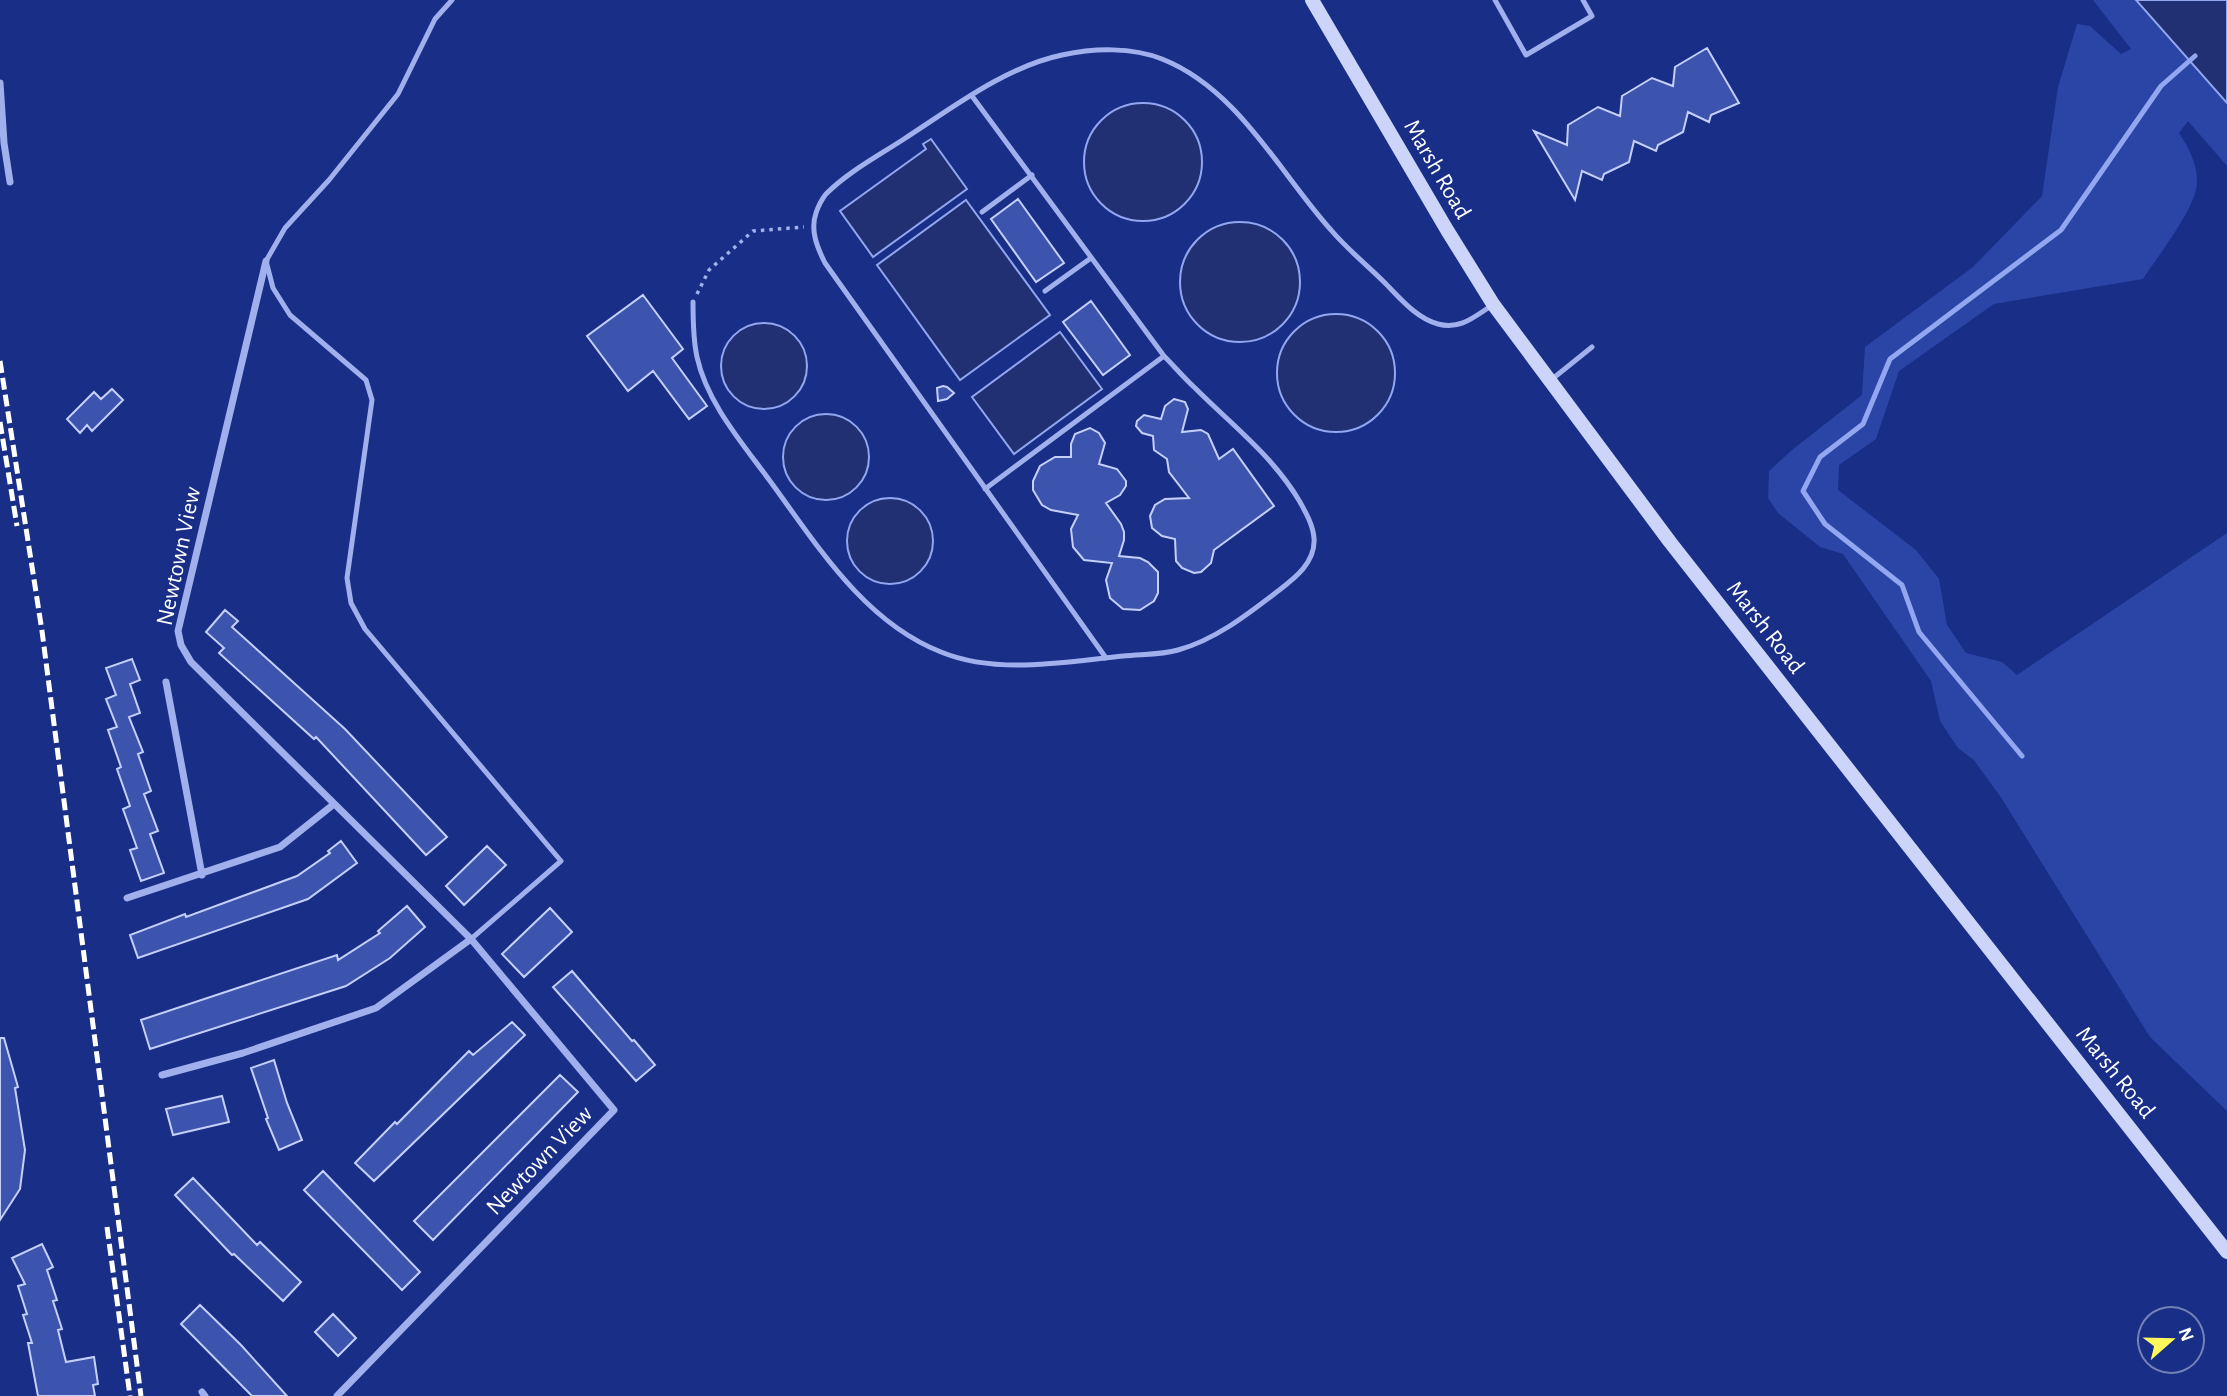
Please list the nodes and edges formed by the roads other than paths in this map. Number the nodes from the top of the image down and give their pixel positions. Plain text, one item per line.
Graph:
1 (452, 0) edge
2 (1312, 0) edge
3 (1495, 0) edge
4 (1583, 0) edge
5 (0, 83) edge
6 (972, 96) junction
7 (1032, 176) junction
8 (10, 182) dead end
9 (982, 212) dead end
10 (1091, 258) junction
11 (266, 261) junction
12 (1045, 291) dead end
13 (693, 302) road end
14 (1493, 304) junction
15 (1592, 346) dead end
16 (1164, 356) junction
17 (1550, 381) junction
18 (985, 489) junction
19 (1106, 658) junction
20 (166, 682) dead end
21 (334, 804) junction
22 (202, 875) junction
23 (127, 898) dead end
24 (471, 939) junction
25 (162, 1075) dead end
26 (2227, 1252) edge
27 (337, 1396) edge

1 - 11 lane
2 - 14 main road, Marsh Road
3 - 4 lane
5 - 8 street
6 - 7 lane
6 - 14 lane
6 - 18 lane
7 - 9 lane
7 - 10 lane
10 - 12 lane
10 - 16 lane
11 - 21 street, Newtown View
11 - 24 lane
13 - 19 lane
14 - 17 main road, Marsh Road
15 - 17 lane
16 - 18 lane
16 - 19 lane
17 - 26 main road, Marsh Road
18 - 19 lane
20 - 22 street
21 - 22 street
21 - 24 street, Newtown View
22 - 23 street
24 - 25 street
24 - 27 street, Newtown View

